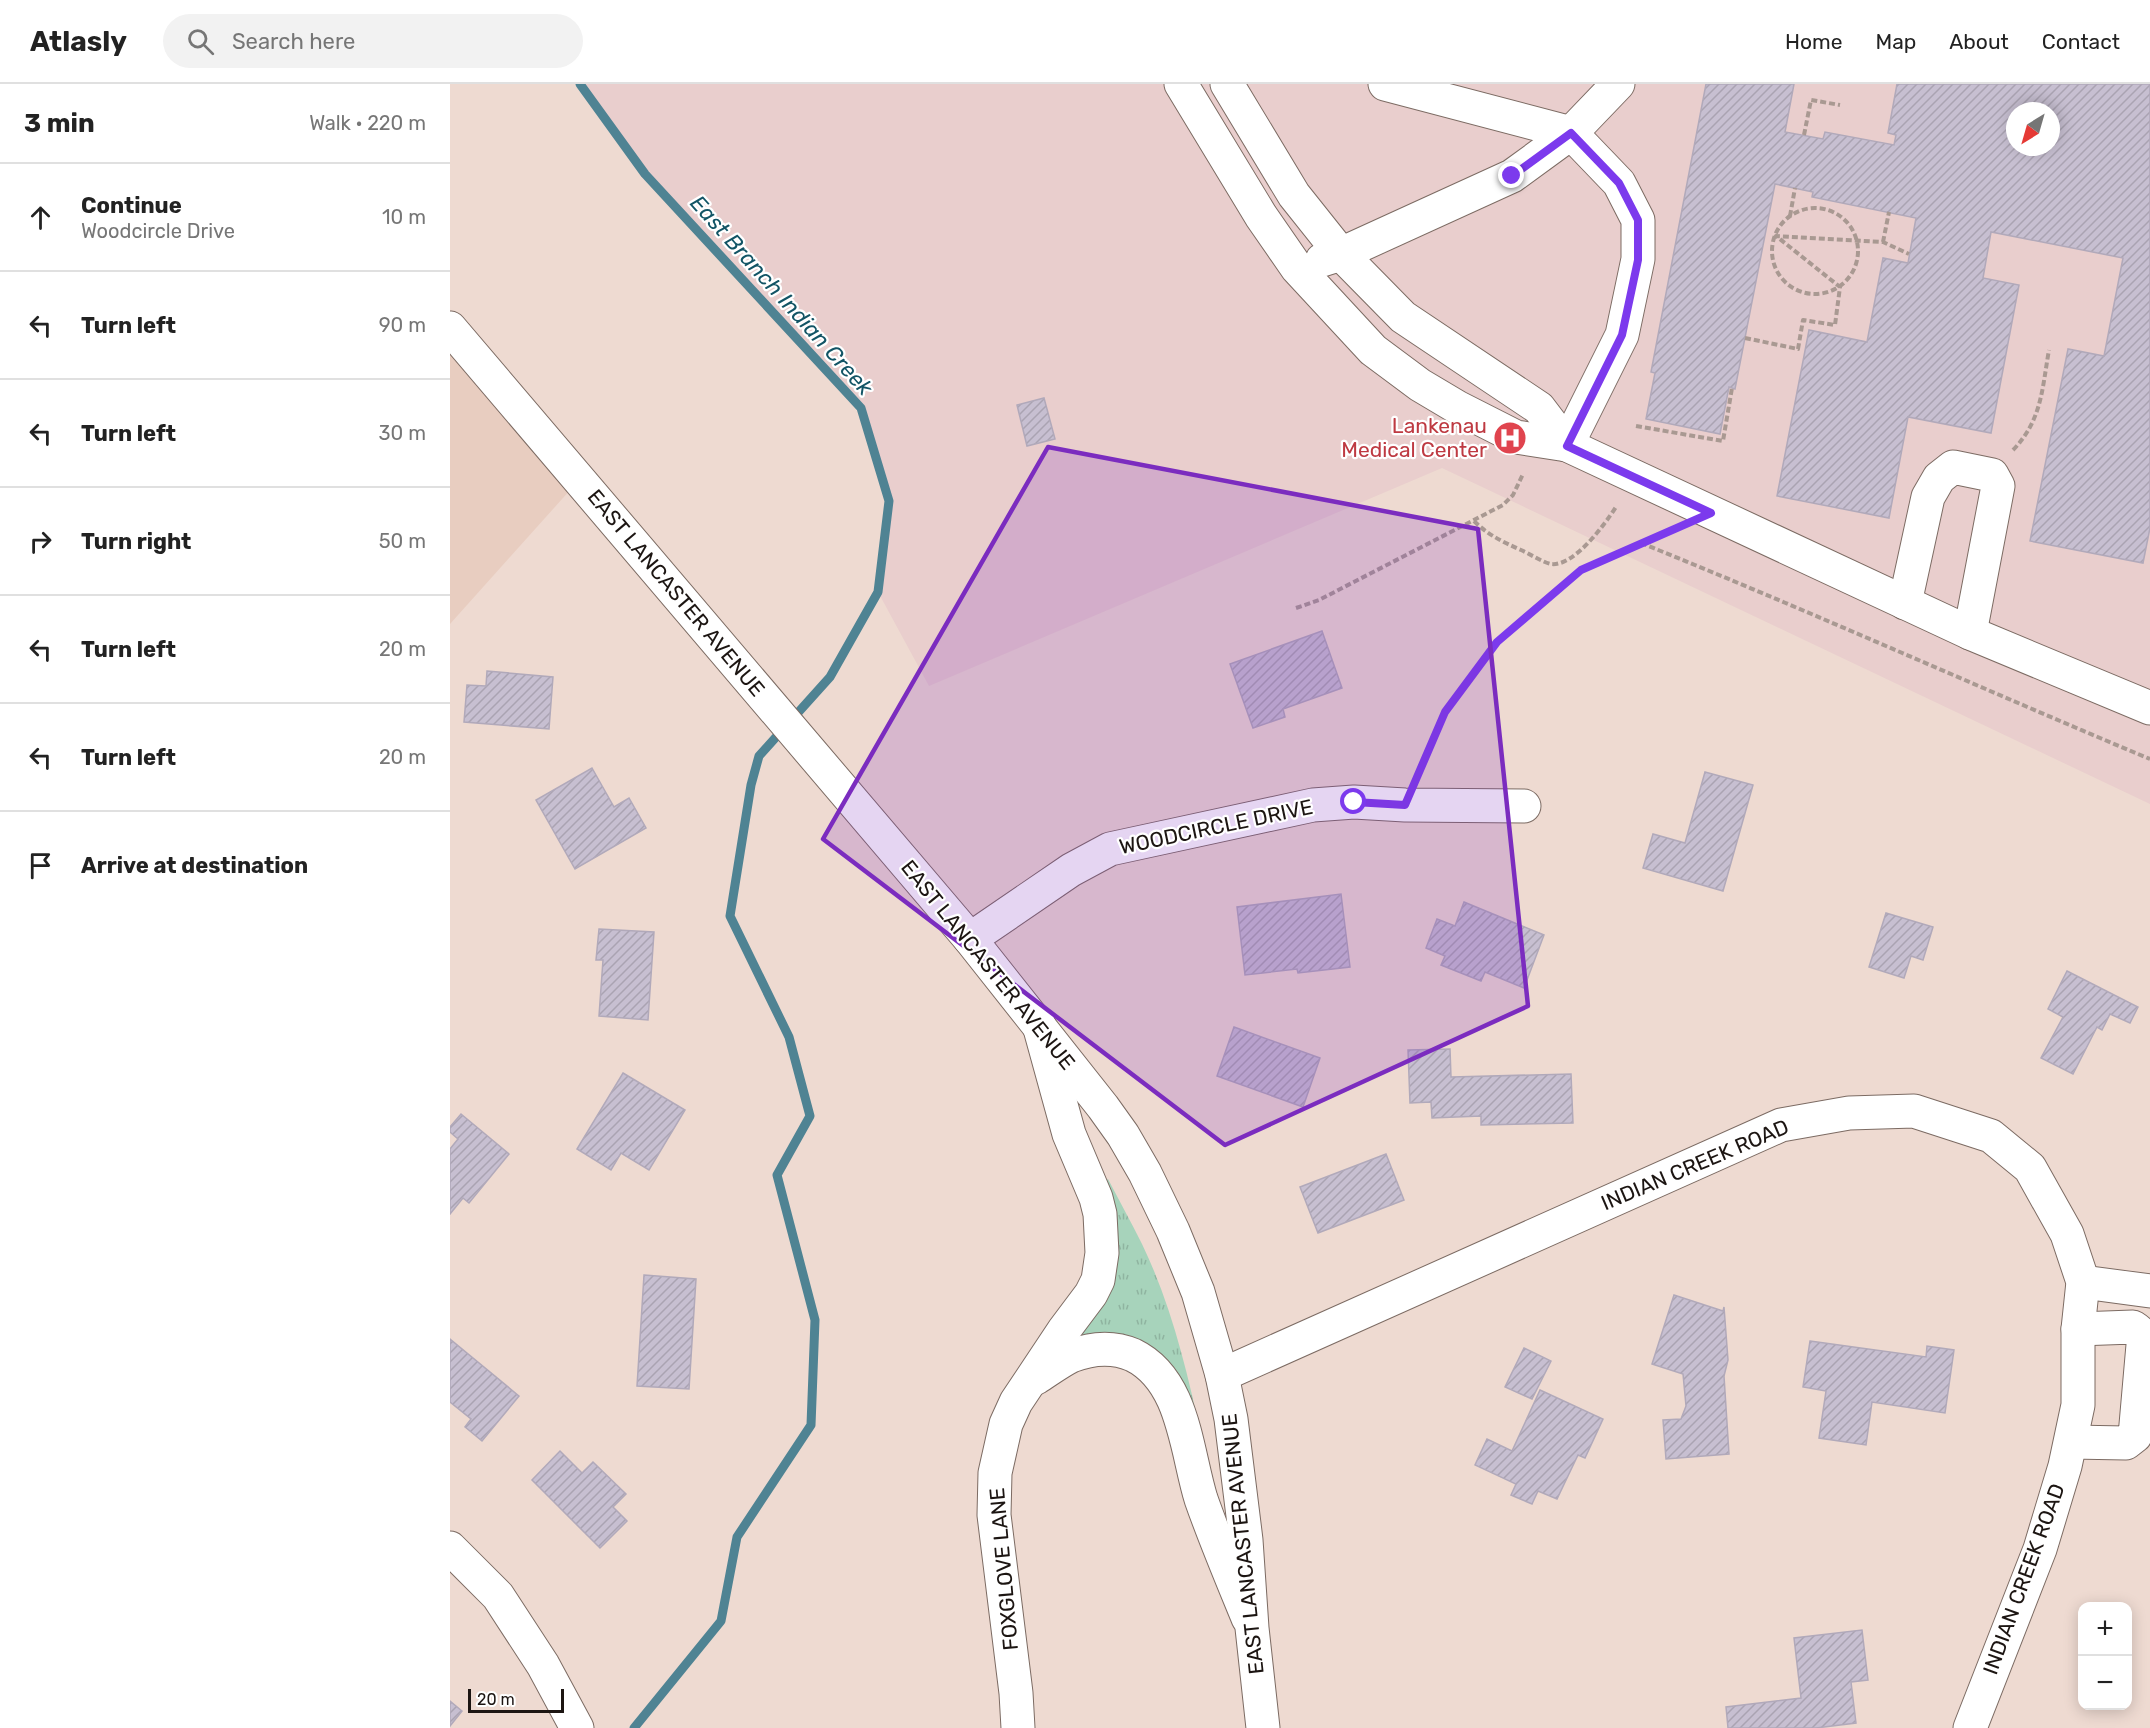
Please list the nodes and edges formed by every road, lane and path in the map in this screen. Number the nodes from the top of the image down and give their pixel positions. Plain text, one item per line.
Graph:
1 (1182, 84) edge
2 (1227, 84) edge
3 (1385, 84) edge
4 (1618, 84) edge
5 (1840, 105) dead end
6 (1571, 133) junction
7 (1804, 135) dead end
8 (1795, 188) dead end
9 (1889, 212) dead end
10 (1790, 216) junction
11 (1776, 236) junction
12 (1856, 240) junction
13 (1883, 242) junction
14 (1341, 254) junction
15 (1910, 254) dead end
16 (1297, 268) junction
17 (1840, 287) junction
18 (450, 328) edge
19 (1745, 338) dead end
20 (2049, 350) dead end
21 (1732, 388) dead end
22 (1636, 426) dead end
23 (1567, 446) junction
24 (2011, 453) dead end
25 (1523, 474) dead end
26 (1616, 507) dead end
27 (1711, 513) junction
28 (1474, 521) junction
29 (1641, 543) junction
30 (1905, 603) junction
31 (1296, 608) dead end
32 (1970, 633) junction
33 (2150, 708) edge
34 (2150, 759) edge
35 (1405, 805) junction
36 (1524, 806) dead end
37 (970, 939) junction
38 (1040, 1025) junction
39 (2083, 1282) junction
40 (2150, 1291) edge
41 (2078, 1329) junction
42 (1222, 1375) junction
43 (1029, 1382) junction
44 (2070, 1442) junction
45 (450, 1548) edge
46 (1252, 1628) junction
47 (577, 1728) edge
48 (1018, 1728) edge
49 (1263, 1728) edge
50 (1970, 1728) edge

1 - 16 main road
2 - 14 main road
3 - 6 main road
4 - 6 main road
5 - 7 path
6 - 14 main road
6 - 23 main road
8 - 10 path
9 - 13 path
10 - 11 path
10 - 12 path
11 - 12 path
11 - 17 path
11 - 17 path
12 - 13 path
12 - 17 path
13 - 15 path
14 - 16 main road
14 - 23 main road
16 - 23 main road
17 - 19 path
18 - 37 main road, EAST LANCASTER AVENUE
20 - 24 path
21 - 22 path
23 - 27 main road
25 - 28 path
26 - 28 path
27 - 29 path
27 - 30 main road
28 - 31 path
29 - 34 path
29 - 35 path
30 - 32 main road
30 - 32 main road
32 - 33 main road
35 - 36 main road, WOODCIRCLE DRIVE
35 - 37 main road, WOODCIRCLE DRIVE
37 - 38 main road, EAST LANCASTER AVENUE
38 - 42 main road, EAST LANCASTER AVENUE
38 - 43 main road, FOXGLOVE LANE
39 - 40 main road
39 - 41 main road, INDIAN CREEK ROAD
39 - 42 main road, INDIAN CREEK ROAD
41 - 44 main road, INDIAN CREEK ROAD
41 - 44 main road
42 - 46 main road, EAST LANCASTER AVENUE
43 - 46 main road, FOXGLOVE LANE
43 - 48 main road, FOXGLOVE LANE
44 - 50 main road, INDIAN CREEK ROAD
45 - 47 main road
46 - 49 main road, EAST LANCASTER AVENUE

